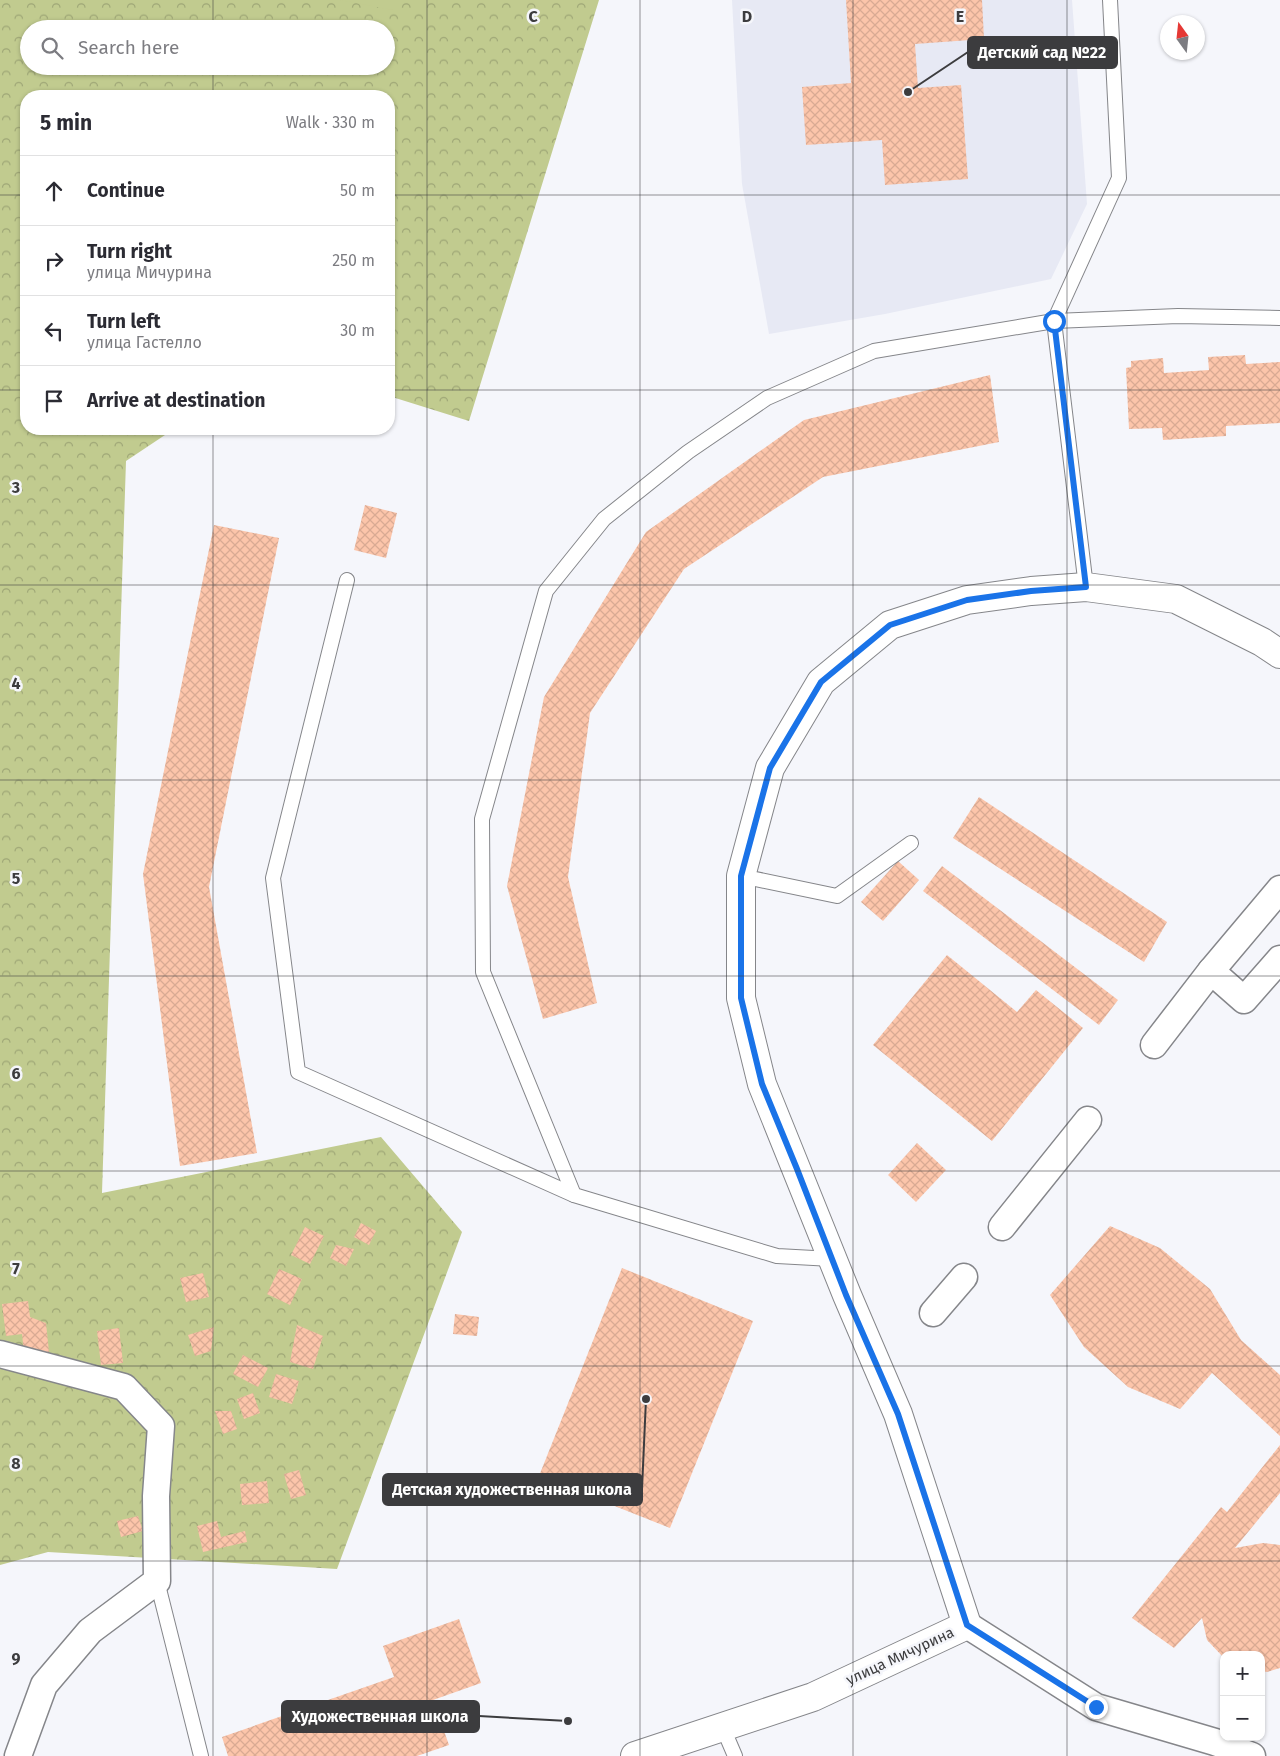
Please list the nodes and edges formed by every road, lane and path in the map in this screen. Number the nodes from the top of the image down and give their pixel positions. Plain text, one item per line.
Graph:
1 (1110, 0) edge
2 (1280, 318) edge
3 (1054, 321) junction
4 (347, 580) dead end
5 (1086, 587) junction
6 (1280, 654) edge
7 (911, 843) dead end
8 (741, 876) junction
9 (1280, 889) edge
10 (1280, 959) edge
11 (1211, 971) junction
12 (1154, 1044) dead end
13 (1088, 1120) dead end
14 (574, 1195) junction
15 (1002, 1227) dead end
16 (832, 1259) junction
17 (964, 1277) dead end
18 (933, 1313) dead end
19 (0, 1354) edge
20 (157, 1581) junction
21 (967, 1625) junction
22 (723, 1728) junction
23 (18, 1756) edge
24 (201, 1756) edge
25 (635, 1756) edge
26 (736, 1756) edge
27 (1252, 1756) edge

1 - 3 lane
2 - 3 lane
3 - 5 lane
3 - 14 lane
4 - 14 lane
5 - 6 street, улица Мичурина
5 - 8 street, улица Мичурина
7 - 8 lane
8 - 16 street, улица Мичурина
9 - 11 street
10 - 11 street
11 - 12 street
13 - 15 street
14 - 16 lane
16 - 21 street, улица Мичурина
17 - 18 street
19 - 20 street
20 - 23 street
20 - 24 lane
21 - 22 street, улица Мичурина
21 - 27 street
22 - 25 street, улица Мичурина
22 - 26 lane

